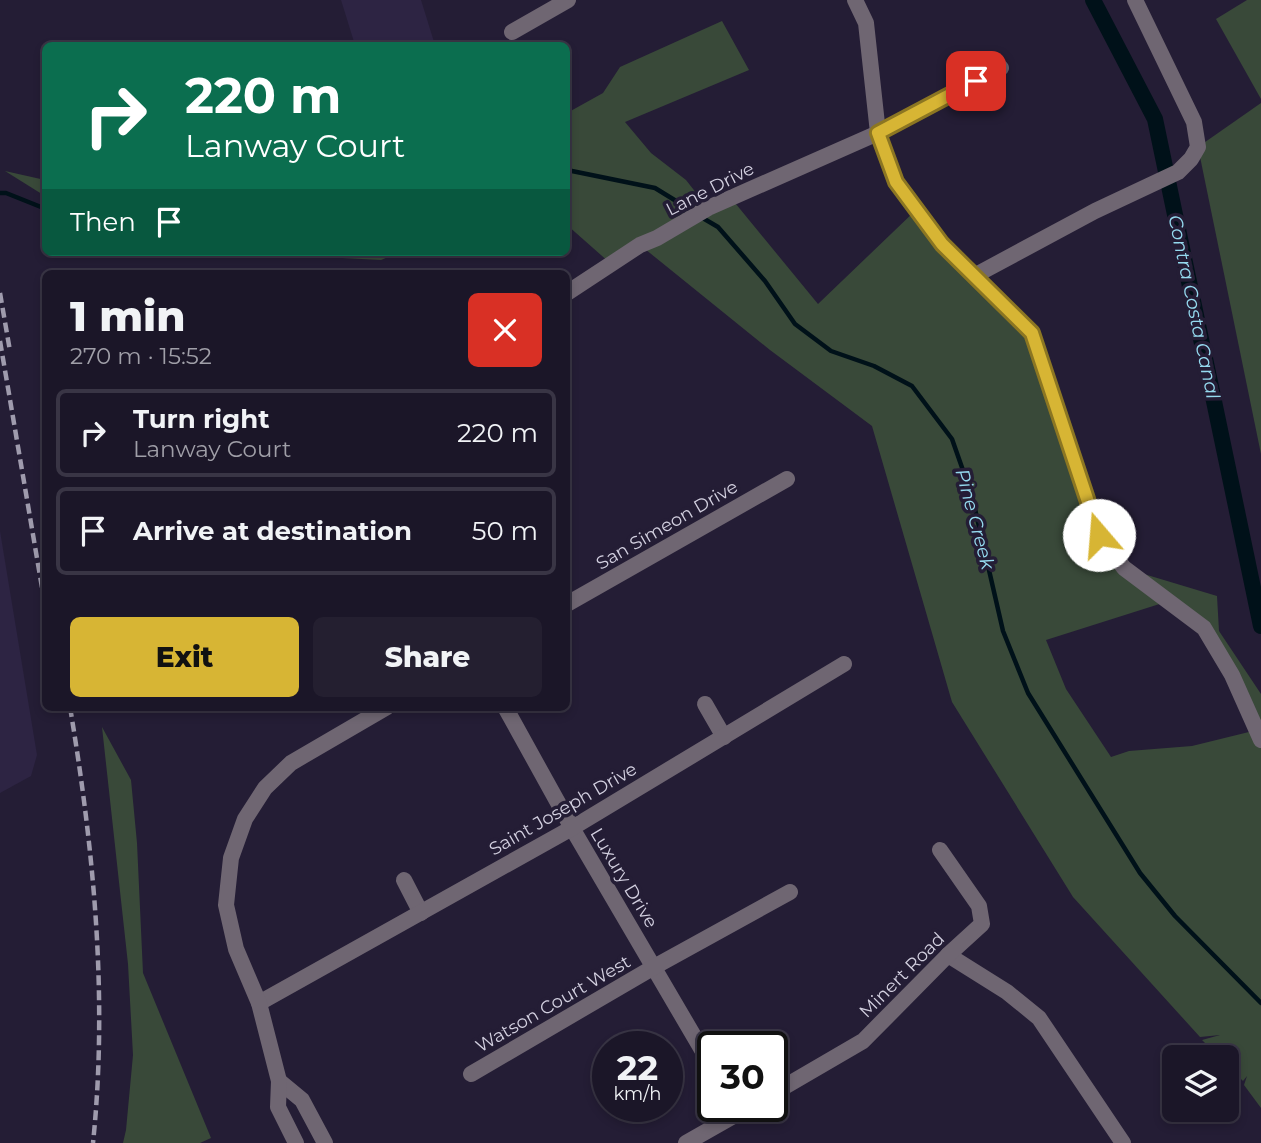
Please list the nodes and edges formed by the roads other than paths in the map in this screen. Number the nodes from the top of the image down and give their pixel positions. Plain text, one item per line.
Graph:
1 (568, 0) edge
2 (855, 0) edge
3 (1135, 0) edge
4 (512, 32) dead end
5 (1001, 68) dead end
6 (878, 133) junction
7 (974, 276) junction
8 (570, 291) edge
9 (787, 479) dead end
10 (570, 602) edge
11 (844, 664) dead end
12 (705, 704) dead end
13 (380, 711) edge
14 (507, 711) edge
15 (724, 737) junction
16 (1261, 740) edge
17 (572, 828) junction
18 (940, 850) dead end
19 (404, 880) dead end
20 (790, 892) dead end
21 (421, 913) junction
22 (948, 955) junction
23 (654, 967) junction
24 (259, 1003) junction
25 (697, 1041) edge
26 (471, 1074) dead end
27 (278, 1081) junction
28 (788, 1085) edge
29 (720, 1122) edge
30 (296, 1143) edge
31 (325, 1143) edge
32 (686, 1143) edge
33 (1123, 1143) edge

1 - 4 street
2 - 6 street
3 - 7 street
5 - 6 street, Lane Drive
6 - 7 street
6 - 8 street, Lane Drive
7 - 16 street
9 - 10 street, San Simeon Drive
11 - 15 street, Saint Joseph Drive
12 - 15 street
13 - 24 street
14 - 17 street, Luxury Drive
15 - 17 street, Saint Joseph Drive
17 - 21 street, Saint Joseph Drive
17 - 23 street, Luxury Drive
18 - 22 street, Minert Road
19 - 21 street
20 - 23 street, Watson Court West
21 - 24 street, Saint Joseph Drive
22 - 28 street, Minert Road
22 - 33 street
23 - 25 street, Luxury Drive
23 - 26 street, Watson Court West
24 - 27 street
27 - 30 street
27 - 31 street
29 - 32 street

